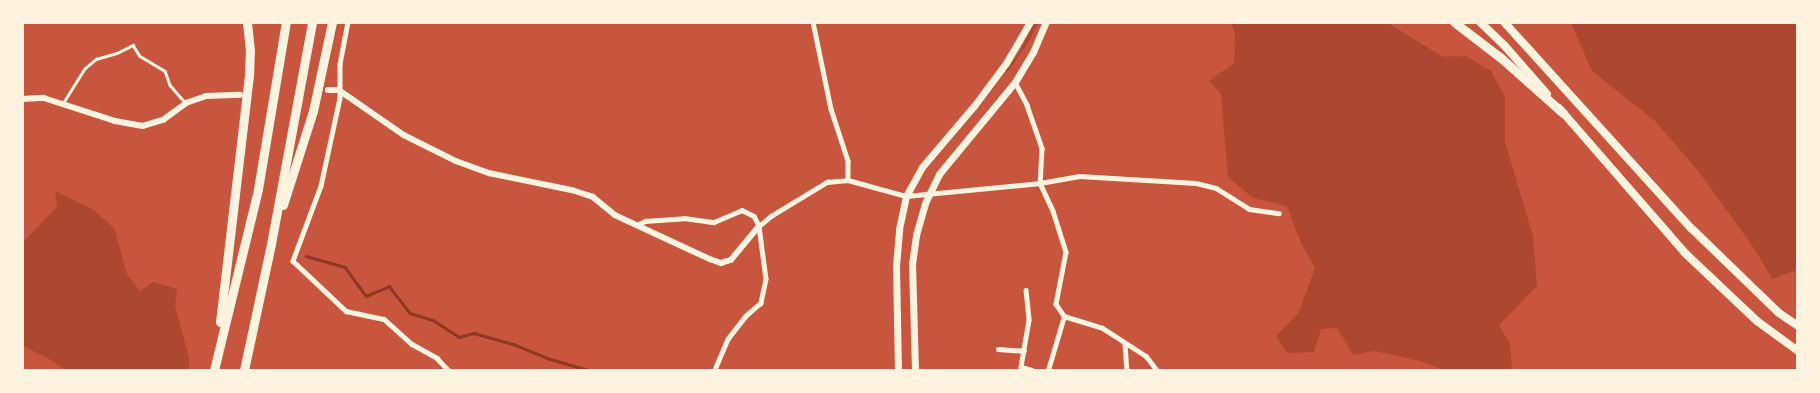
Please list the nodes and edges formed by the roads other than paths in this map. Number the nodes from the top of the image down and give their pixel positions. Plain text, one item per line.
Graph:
1 (247, 22) edge
2 (286, 22) edge
3 (312, 22) edge
4 (332, 22) edge
5 (348, 22) edge
6 (813, 22) edge
7 (1030, 22) edge
8 (1046, 22) edge
9 (1454, 22) edge
10 (1480, 22) edge
11 (1504, 22) edge
12 (1015, 82) junction
13 (328, 90) dead end
14 (339, 90) junction
15 (240, 95) dead end
16 (22, 98) edge
17 (63, 103) junction
18 (186, 103) junction
19 (1563, 113) junction
20 (848, 180) junction
21 (1040, 184) junction
22 (929, 194) junction
23 (906, 196) junction
24 (1278, 213) dead end
25 (637, 225) junction
26 (759, 226) junction
27 (271, 244) junction
28 (1026, 290) dead end
29 (1064, 316) junction
30 (1798, 326) edge
31 (1125, 344) junction
32 (998, 350) dead end
33 (1024, 351) junction
34 (1798, 351) edge
35 (217, 357) junction
36 (214, 370) edge
37 (244, 370) edge
38 (448, 370) edge
39 (715, 370) edge
40 (898, 370) edge
41 (915, 370) edge
42 (1032, 370) edge
43 (1048, 370) edge
44 (1127, 370) edge
45 (1157, 370) edge

1 - 35 highway
2 - 35 highway
3 - 27 highway
4 - 27 highway
5 - 14 street
6 - 20 street
7 - 23 main road
8 - 12 main road
9 - 19 highway
10 - 19 highway
11 - 30 highway
12 - 21 street
12 - 22 main road
13 - 14 street
14 - 25 street
14 - 38 street
15 - 18 street
16 - 17 street
17 - 18 street
17 - 18 lane
19 - 34 highway
20 - 23 street
20 - 26 street
21 - 22 street
21 - 24 street
21 - 29 street
22 - 23 street
22 - 41 main road
23 - 40 main road
25 - 26 street
25 - 26 street
26 - 39 street
27 - 37 highway
28 - 33 street
29 - 31 street
29 - 43 street
31 - 44 street
31 - 45 street
32 - 33 street
33 - 42 street
35 - 36 highway

